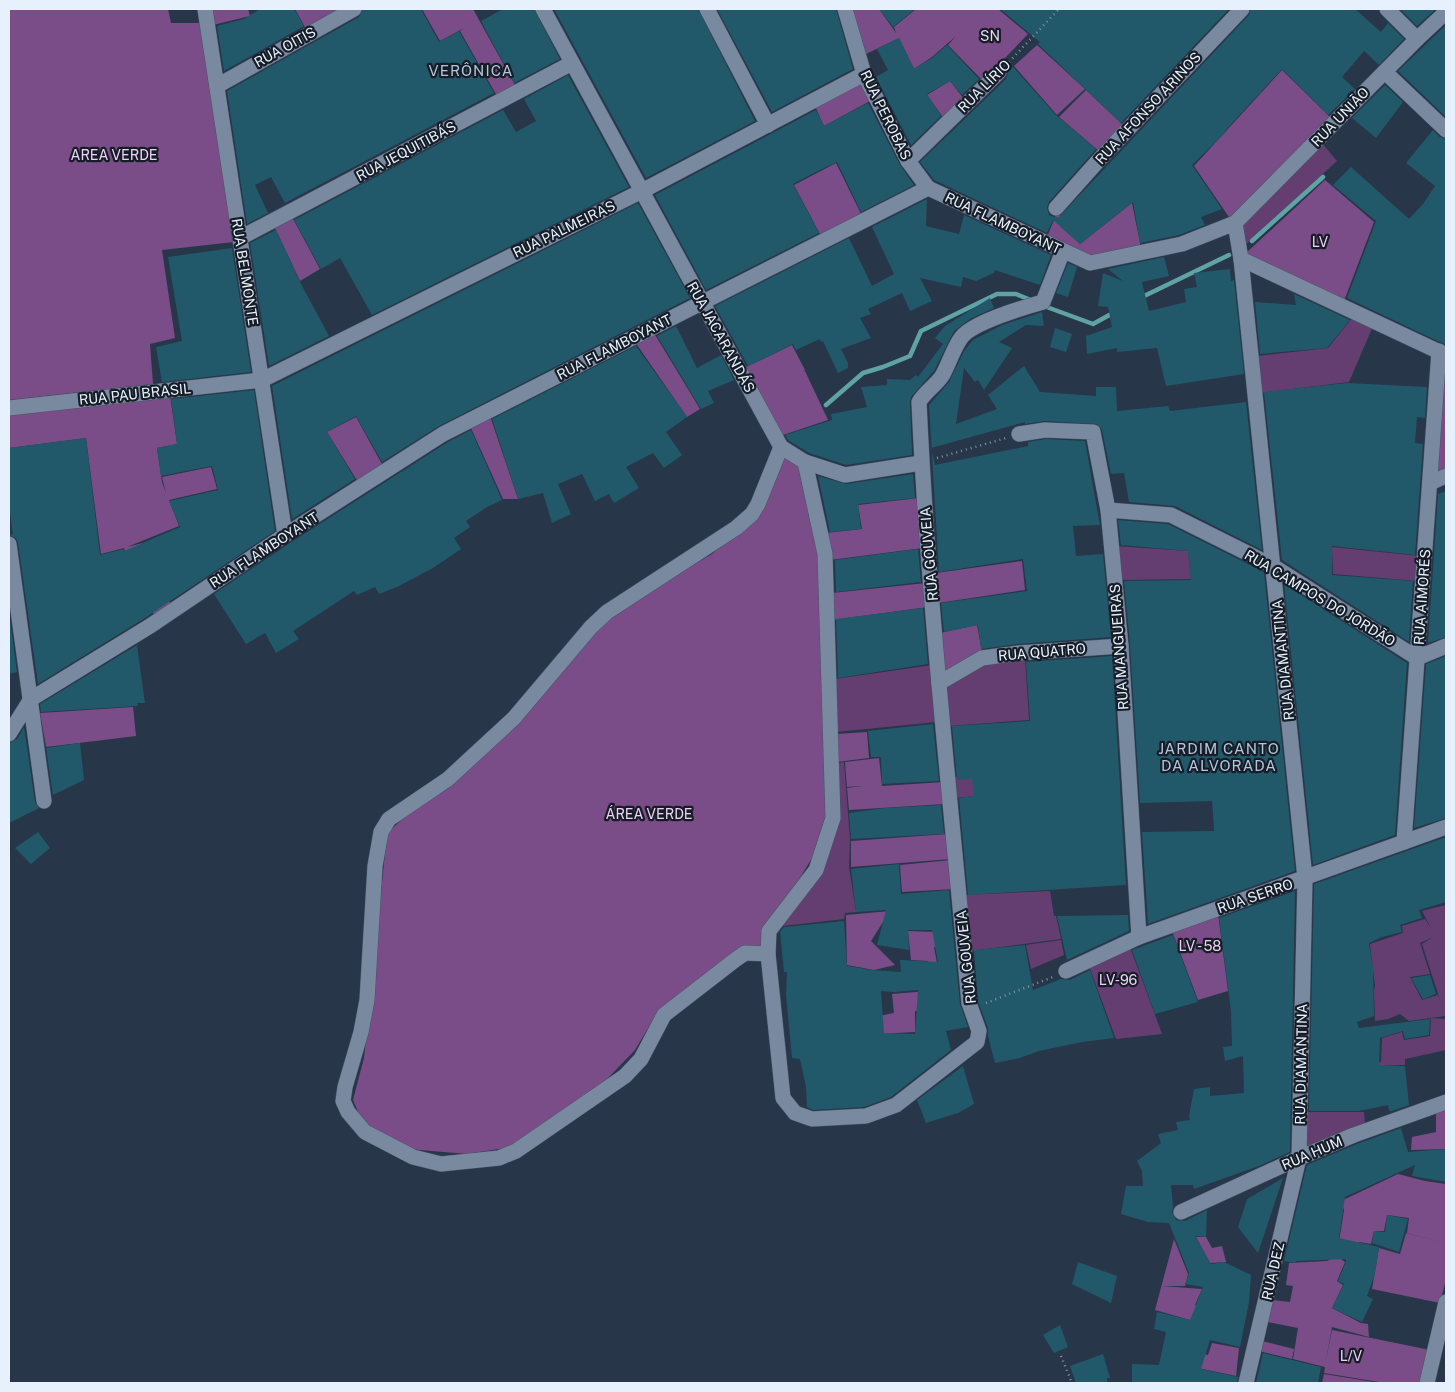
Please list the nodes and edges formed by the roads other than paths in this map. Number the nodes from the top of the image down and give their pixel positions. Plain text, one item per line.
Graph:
1 (205, 9) edge
2 (354, 9) edge
3 (543, 9) edge
4 (707, 9) edge
5 (846, 9) edge
6 (1242, 9) edge
7 (1387, 9) edge
8 (1446, 12) edge
9 (1417, 39) junction
10 (572, 63) junction
11 (999, 72) road end
12 (1385, 72) junction
13 (864, 74) junction
14 (217, 86) junction
15 (768, 125) junction
16 (1446, 130) edge
17 (908, 161) junction
18 (928, 188) junction
19 (642, 191) junction
20 (1056, 208) dead end
21 (1236, 223) junction
22 (240, 238) junction
23 (1063, 251) junction
24 (1241, 259) junction
25 (702, 303) junction
26 (1443, 353) edge
27 (262, 380) junction
28 (9, 408) edge
29 (1019, 434) road end
30 (781, 447) junction
31 (805, 462) junction
32 (921, 463) junction
33 (1446, 476) edge
34 (1430, 484) junction
35 (1108, 510) junction
36 (285, 535) junction
37 (9, 544) edge
38 (1273, 566) junction
39 (1120, 646) junction
40 (1446, 646) edge
41 (1417, 658) junction
42 (939, 683) junction
43 (31, 700) junction
44 (9, 734) edge
45 (44, 801) dead end
46 (1446, 826) edge
47 (1404, 842) junction
48 (1305, 878) junction
49 (1139, 937) junction
50 (768, 954) junction
51 (1066, 971) road end
52 (1446, 1102) edge
53 (1299, 1158) junction
54 (1181, 1212) dead end
55 (1446, 1302) edge
56 (1246, 1383) edge
57 (1427, 1383) edge

1 - 14 street, RUA BELMONTE
2 - 14 street, RUA OITIS
3 - 10 street, RUA JACARANDÁS
4 - 15 street
5 - 13 street, RUA PEROBAS
6 - 20 street, RUA AFONSO ARINOS
7 - 9 street
8 - 9 street, RUA UNIÃO
9 - 12 street, RUA UNIÃO
10 - 19 street, RUA JACARANDÁS
10 - 22 street, RUA JEQUITIBÁS
11 - 17 street, RUA LÍRIO
12 - 16 street
12 - 21 street, RUA UNIÃO
13 - 15 street, RUA PALMEIRAS
13 - 17 street, RUA PEROBAS
14 - 22 street, RUA BELMONTE
15 - 19 street, RUA PALMEIRAS
17 - 18 street, RUA PEROBAS
18 - 23 street, RUA FLAMBOYANT
18 - 25 street, RUA FLAMBOYANT
19 - 25 street, RUA JACARANDÁS
19 - 27 street, RUA PALMEIRAS
21 - 23 street, RUA FLAMBOYANT
21 - 24 street, RUA DIAMANTINA
22 - 27 street, RUA BELMONTE
23 - 32 street, RUA GOUVEIA
24 - 26 street
24 - 38 street, RUA DIAMANTINA
25 - 30 street, RUA JACARANDÁS
25 - 36 street, RUA FLAMBOYANT
26 - 34 street, RUA AIMORÉS
27 - 28 street, RUA PAU BRASIL
27 - 36 street, RUA BELMONTE
29 - 35 street, RUA MANGUEIRAS
30 - 31 street, RUA JACARANDÁS
30 - 50 street
31 - 32 street, RUA JACARANDÁS
31 - 50 street, RUA GOUVEIA
32 - 42 street, RUA GOUVEIA
33 - 34 street
34 - 41 street, RUA AIMORÉS
35 - 38 street, RUA CAMPOS DO JORDÃO
35 - 39 street, RUA MANGUEIRAS
36 - 43 street, RUA FLAMBOYANT
37 - 43 street
38 - 41 street, RUA CAMPOS DO JORDÃO
38 - 48 street, RUA DIAMANTINA
39 - 42 street, RUA QUATRO
39 - 49 street, RUA MANGUEIRAS
40 - 41 street
41 - 47 street, RUA AIMORÉS
42 - 50 street, RUA GOUVEIA
43 - 44 street
43 - 45 street
46 - 47 street, RUA SERRO
47 - 48 street, RUA SERRO
48 - 49 street, RUA SERRO
48 - 53 street, RUA DIAMANTINA
49 - 51 street, RUA SERRO
52 - 53 street, RUA HUM
53 - 54 street, RUA HUM
53 - 56 street, RUA DEZ
55 - 57 street

